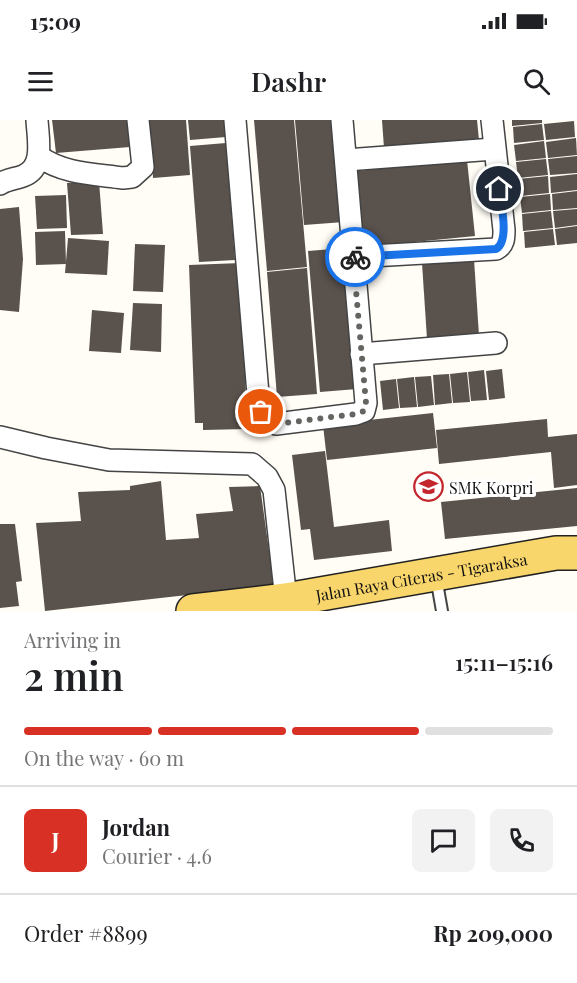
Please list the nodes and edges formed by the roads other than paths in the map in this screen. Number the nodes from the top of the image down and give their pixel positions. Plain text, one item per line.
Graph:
1 (37, 120) edge
2 (138, 120) edge
3 (235, 120) edge
4 (342, 120) edge
5 (492, 120) edge
6 (494, 149) junction
7 (40, 157) junction
8 (346, 160) junction
9 (0, 184) edge
10 (353, 257) junction
11 (496, 343) dead end
12 (361, 354) junction
13 (0, 437) edge
14 (577, 553) edge
15 (436, 574) junction
16 (286, 600) junction
17 (193, 611) edge
18 (442, 611) edge

1 - 7 street
2 - 7 street
3 - 12 street
4 - 8 street
5 - 6 street
6 - 8 street
6 - 10 street
7 - 9 street
8 - 10 street
10 - 12 street
11 - 12 street
13 - 16 street
14 - 15 main road, Jalan Raya Citeras - Tigaraksa
15 - 16 main road, Jalan Raya Citeras - Tigaraksa
15 - 18 lane
16 - 17 main road, Jalan Raya Citeras - Tigaraksa

